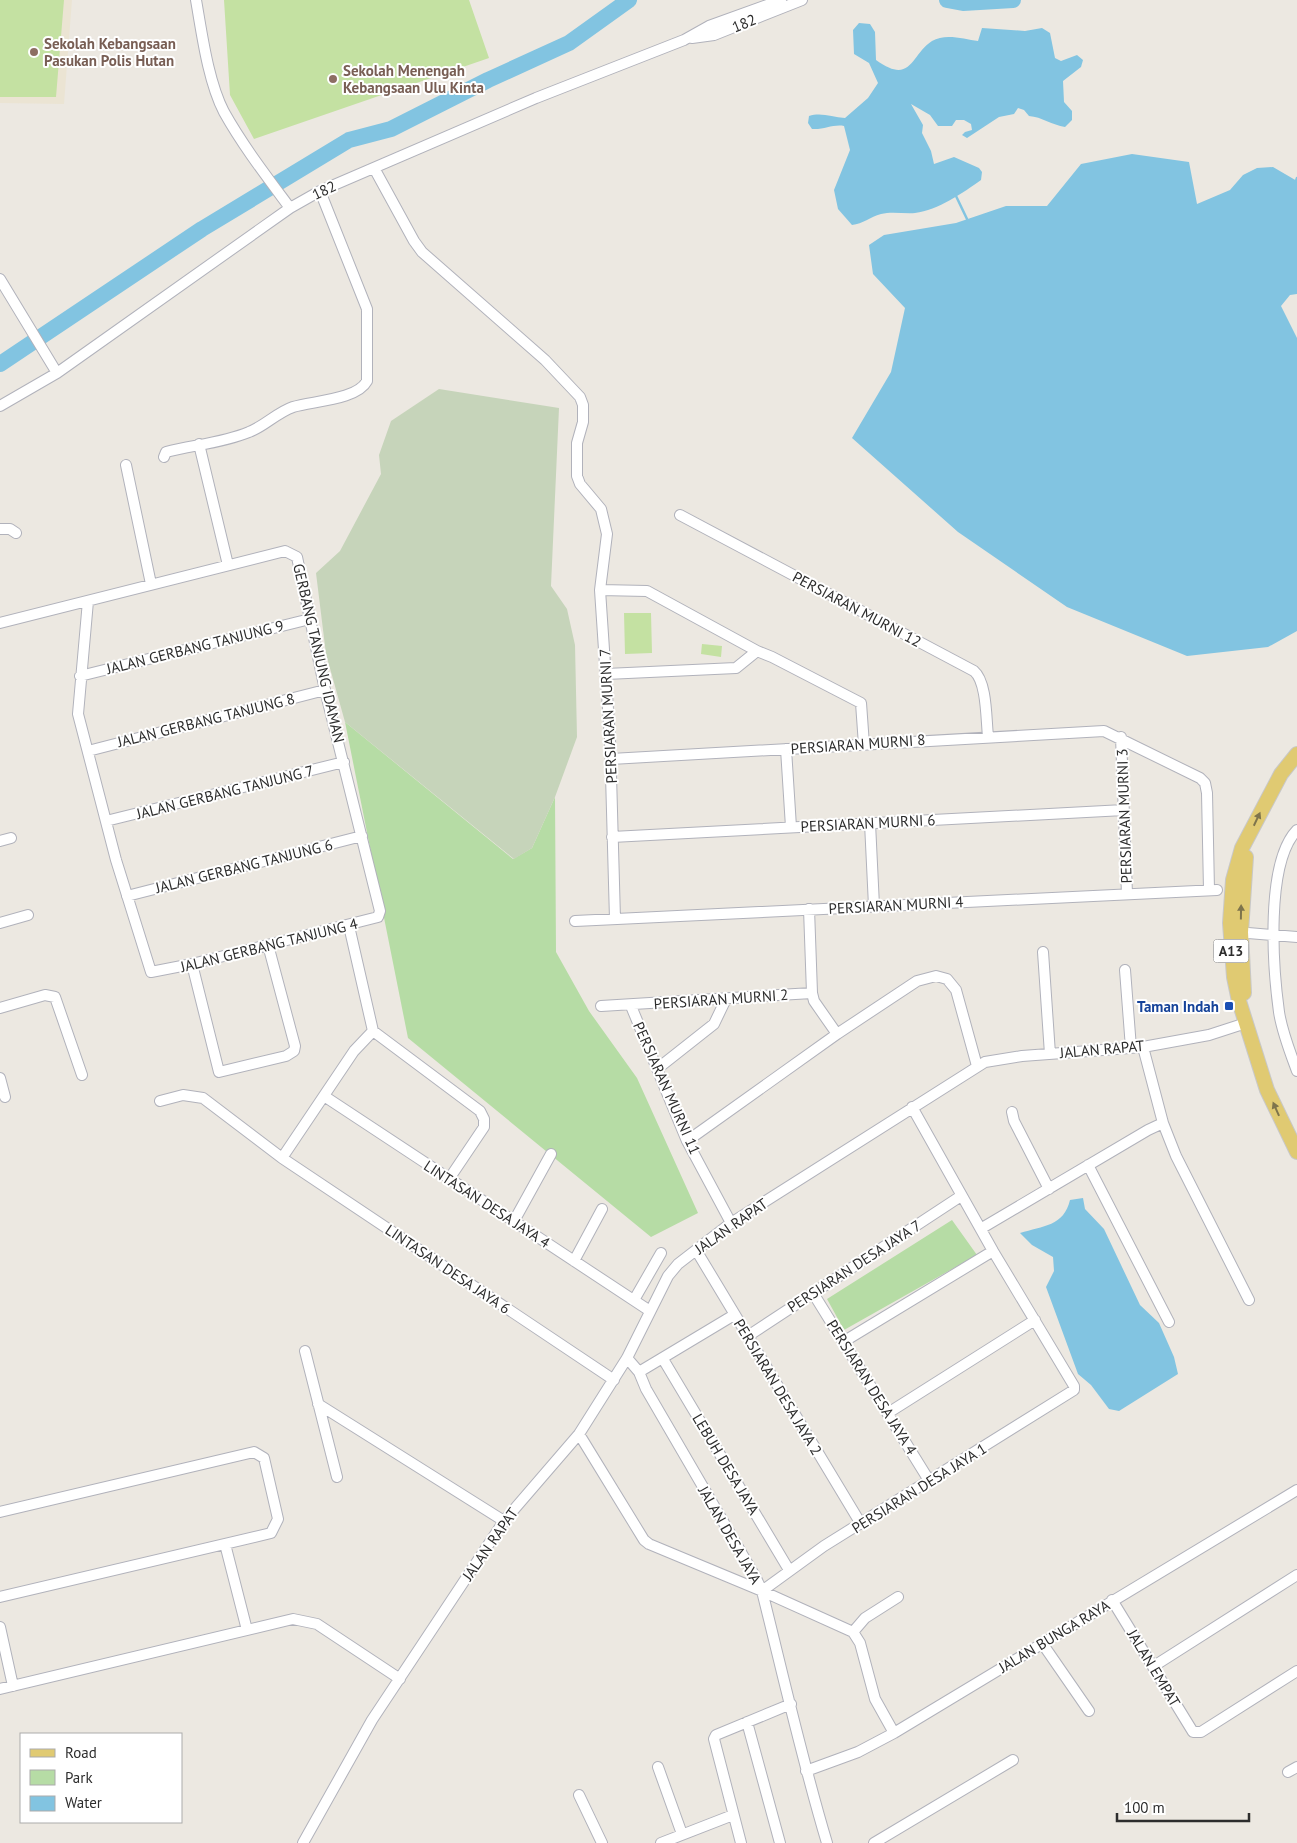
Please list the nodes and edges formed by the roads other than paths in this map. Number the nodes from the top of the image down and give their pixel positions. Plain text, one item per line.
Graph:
1 (196, 0) edge
2 (781, 0) edge
3 (802, 0) edge
4 (684, 40) junction
5 (374, 168) junction
6 (320, 191) junction
7 (290, 208) junction
8 (0, 280) edge
9 (57, 372) junction
10 (0, 406) edge
11 (199, 444) junction
12 (164, 457) dead end
13 (126, 466) dead end
14 (680, 515) dead end
15 (0, 529) edge
16 (16, 532) dead end
17 (228, 565) junction
18 (151, 584) junction
19 (600, 590) junction
20 (88, 601) junction
21 (310, 619) junction
22 (0, 623) edge
23 (757, 651) junction
24 (606, 674) junction
25 (80, 676) junction
26 (325, 690) junction
27 (988, 736) junction
28 (1121, 737) junction
29 (864, 745) junction
30 (786, 749) junction
31 (88, 751) junction
32 (1297, 754) edge
33 (611, 759) junction
34 (344, 762) junction
35 (1124, 810) junction
36 (106, 821) junction
37 (870, 823) junction
38 (791, 827) junction
39 (362, 836) junction
40 (1295, 836) edge
41 (612, 837) junction
42 (12, 838) dead end
43 (0, 841) edge
44 (1243, 848) junction
45 (1213, 890) junction
46 (1127, 894) junction
47 (127, 896) junction
48 (874, 906) junction
49 (809, 909) junction
50 (380, 911) joint
51 (28, 915) dead end
52 (615, 919) junction
53 (575, 921) dead end
54 (0, 922) edge
55 (349, 926) junction
56 (1234, 929) junction
57 (1273, 935) junction
58 (1297, 937) edge
59 (268, 945) junction
60 (1043, 952) dead end
61 (192, 964) junction
62 (1125, 970) dead end
63 (812, 993) junction
64 (726, 999) junction
65 (601, 1006) dead end
66 (631, 1006) junction
67 (0, 1008) edge
68 (1245, 1018) junction
69 (373, 1031) junction
70 (837, 1034) junction
71 (1143, 1047) junction
72 (1131, 1048) junction
73 (1050, 1054) junction
74 (977, 1066) junction
75 (657, 1069) junction
76 (1297, 1071) edge
77 (82, 1075) dead end
78 (0, 1078) edge
79 (324, 1096) junction
80 (5, 1097) dead end
81 (160, 1101) dead end
82 (912, 1107) junction
83 (1012, 1112) dead end
84 (1163, 1123) junction
85 (687, 1141) junction
86 (1297, 1152) edge
87 (551, 1154) dead end
88 (282, 1158) junction
89 (1088, 1166) junction
90 (449, 1179) junction
91 (1049, 1189) junction
92 (961, 1196) junction
93 (602, 1209) dead end
94 (514, 1222) junction
95 (732, 1223) junction
96 (982, 1228) junction
97 (696, 1250) junction
98 (993, 1251) junction
99 (661, 1253) dead end
100 (574, 1261) junction
101 (813, 1293) junction
102 (634, 1300) junction
103 (1249, 1300) dead end
104 (650, 1311) junction
105 (734, 1315) junction
106 (1035, 1320) junction
107 (1169, 1322) dead end
108 (748, 1336) junction
109 (843, 1342) junction
110 (305, 1351) dead end
111 (627, 1358) junction
112 (663, 1359) junction
113 (639, 1372) junction
114 (614, 1380) junction
115 (318, 1404) junction
116 (888, 1413) junction
117 (579, 1434) junction
118 (337, 1477) dead end
119 (930, 1482) junction
120 (1297, 1490) edge
121 (0, 1512) edge
122 (504, 1521) junction
123 (861, 1524) junction
124 (225, 1544) junction
125 (789, 1570) junction
126 (1297, 1575) edge
127 (762, 1590) junction
128 (898, 1597) dead end
129 (0, 1598) edge
130 (1112, 1600) junction
131 (0, 1627) edge
132 (247, 1630) junction
133 (853, 1632) junction
134 (1042, 1643) junction
135 (1154, 1666) junction
136 (1297, 1671) edge
137 (400, 1679) junction
138 (13, 1686) junction
139 (0, 1689) edge
140 (791, 1704) junction
141 (1089, 1712) dead end
142 (747, 1722) junction
143 (894, 1732) junction
144 (1013, 1760) dead end
145 (658, 1767) dead end
146 (806, 1771) junction
147 (579, 1795) dead end
148 (733, 1815) junction
149 (682, 1834) junction
150 (303, 1843) edge
151 (602, 1843) edge
152 (661, 1843) edge
153 (741, 1843) edge
154 (780, 1843) edge
155 (827, 1843) edge
156 (874, 1843) edge

1 - 7 street
2 - 4 street, 182
3 - 4 street, 182
4 - 5 street, 182
5 - 6 street, 182
5 - 19 street, PERSIARAN MURNI 7
6 - 7 street, 182
6 - 11 street
7 - 9 street, 182
8 - 9 street
9 - 10 street, 182
11 - 12 street
11 - 17 street
13 - 18 street
14 - 27 street, PERSIARAN MURNI 12
15 - 16 street
17 - 18 street
17 - 21 street, GERBANG TANJUNG IDAMAN
18 - 20 street
19 - 23 street
19 - 24 street, PERSIARAN MURNI 7
20 - 22 street
20 - 25 street
21 - 25 street, JALAN GERBANG TANJUNG 9
21 - 26 street, GERBANG TANJUNG IDAMAN
23 - 24 street
23 - 29 street
24 - 33 street, PERSIARAN MURNI 7
25 - 31 street
26 - 31 street, JALAN GERBANG TANJUNG 8
26 - 34 street, GERBANG TANJUNG IDAMAN
27 - 28 street, PERSIARAN MURNI 8
27 - 29 street, PERSIARAN MURNI 8
28 - 35 street, PERSIARAN MURNI 3
28 - 45 street
29 - 30 street, PERSIARAN MURNI 8
30 - 33 street, PERSIARAN MURNI 8
30 - 38 street
31 - 36 street
44 -> 32 main road, A13
33 - 41 street, PERSIARAN MURNI 7
34 - 36 street, JALAN GERBANG TANJUNG 7
34 - 39 street, GERBANG TANJUNG IDAMAN
35 - 37 street, PERSIARAN MURNI 6
35 - 46 street, PERSIARAN MURNI 3
36 - 47 street
37 - 38 street, PERSIARAN MURNI 6
37 - 48 street
38 - 41 street, PERSIARAN MURNI 6
39 - 47 street, JALAN GERBANG TANJUNG 6
39 - 50 street, GERBANG TANJUNG IDAMAN
40 - 57 street
41 - 52 street, PERSIARAN MURNI 7
42 - 43 street
44 - 45 main road
56 -> 44 main road, A13
45 - 46 street, PERSIARAN MURNI 4
45 - 56 main road
46 - 48 street, PERSIARAN MURNI 4
47 - 61 street, JALAN GERBANG TANJUNG 4
48 - 49 street, PERSIARAN MURNI 4
49 - 52 street, PERSIARAN MURNI 4
49 - 63 street
50 - 55 street, JALAN GERBANG TANJUNG 4
51 - 54 street
52 - 53 street, PERSIARAN MURNI 4
55 - 59 street, JALAN GERBANG TANJUNG 4
55 - 69 street
56 - 57 street
56 - 68 main road, A13
57 - 58 street
57 - 76 street
59 - 61 street, JALAN GERBANG TANJUNG 4
59 - 61 street
60 - 73 street
62 - 72 street
63 - 64 street, PERSIARAN MURNI 2
63 - 70 street
64 - 66 street, PERSIARAN MURNI 2
64 - 75 street
65 - 66 street, PERSIARAN MURNI 2
66 - 75 street, PERSIARAN MURNI 11
67 - 77 street
68 - 71 street, JALAN RAPAT
86 -> 68 main road, A13
69 - 79 street
69 - 90 street
70 - 74 street
70 - 85 street
71 - 72 street, JALAN RAPAT
71 - 84 street
72 - 73 street, JALAN RAPAT
73 - 74 street, JALAN RAPAT
74 - 82 street, JALAN RAPAT
75 - 85 street, PERSIARAN MURNI 11
78 - 80 street
79 - 88 street
79 - 90 street, LINTASAN DESA JAYA 4
81 - 88 street, LINTASAN DESA JAYA 6
82 - 92 street
82 - 95 street, JALAN RAPAT
83 - 91 street
84 - 89 street
84 - 103 street
85 - 95 street, PERSIARAN MURNI 11
87 - 94 street
88 - 114 street, LINTASAN DESA JAYA 6
89 - 91 street
89 - 107 street
90 - 94 street, LINTASAN DESA JAYA 4
91 - 96 street
92 - 96 street
92 - 101 street, PERSIARAN DESA JAYA 7
93 - 100 street
94 - 100 street, LINTASAN DESA JAYA 4
95 - 97 street, JALAN RAPAT
96 - 98 street
97 - 104 street, JALAN RAPAT
97 - 105 street, PERSIARAN DESA JAYA 2
98 - 106 street
98 - 109 street
99 - 102 street
100 - 102 street, LINTASAN DESA JAYA 4
101 - 108 street, PERSIARAN DESA JAYA 7
101 - 109 street, PERSIARAN DESA JAYA 4
102 - 104 street, LINTASAN DESA JAYA 4
104 - 111 street, JALAN RAPAT
105 - 108 street, PERSIARAN DESA JAYA 2
105 - 112 street
106 - 116 street
106 - 119 street, PERSIARAN DESA JAYA 1
108 - 123 street, PERSIARAN DESA JAYA 2
109 - 116 street, PERSIARAN DESA JAYA 4
110 - 115 street
111 - 113 street, JALAN DESA JAYA
111 - 114 street, JALAN RAPAT
112 - 113 street
112 - 125 street, LEBUH DESA JAYA
113 - 127 street, JALAN DESA JAYA
114 - 117 street, JALAN RAPAT
115 - 118 street
115 - 122 street
116 - 119 street, PERSIARAN DESA JAYA 4
117 - 122 street, JALAN RAPAT
117 - 127 street
119 - 123 street, PERSIARAN DESA JAYA 1
120 - 130 street, JALAN BUNGA RAYA
121 - 124 street
122 - 137 street, JALAN RAPAT
123 - 125 street, PERSIARAN DESA JAYA 1
124 - 129 street
124 - 132 street
125 - 127 street, PERSIARAN DESA JAYA 1
126 - 135 street
127 - 133 street
127 - 140 street, JALAN DESA JAYA
128 - 133 street
130 - 134 street, JALAN BUNGA RAYA
130 - 135 street, JALAN EMPAT
131 - 138 street
132 - 137 street
132 - 138 street
133 - 143 street
134 - 141 street
134 - 143 street, JALAN BUNGA RAYA
135 - 136 street, JALAN EMPAT
137 - 150 street, JALAN RAPAT
138 - 139 street
140 - 142 street
140 - 146 street, JALAN DESA JAYA
142 - 148 street
142 - 154 street
143 - 146 street, JALAN BUNGA RAYA
144 - 156 street
145 - 149 street
146 - 155 street, JALAN DESA JAYA
147 - 151 street
148 - 149 street
148 - 153 street
149 - 152 street

